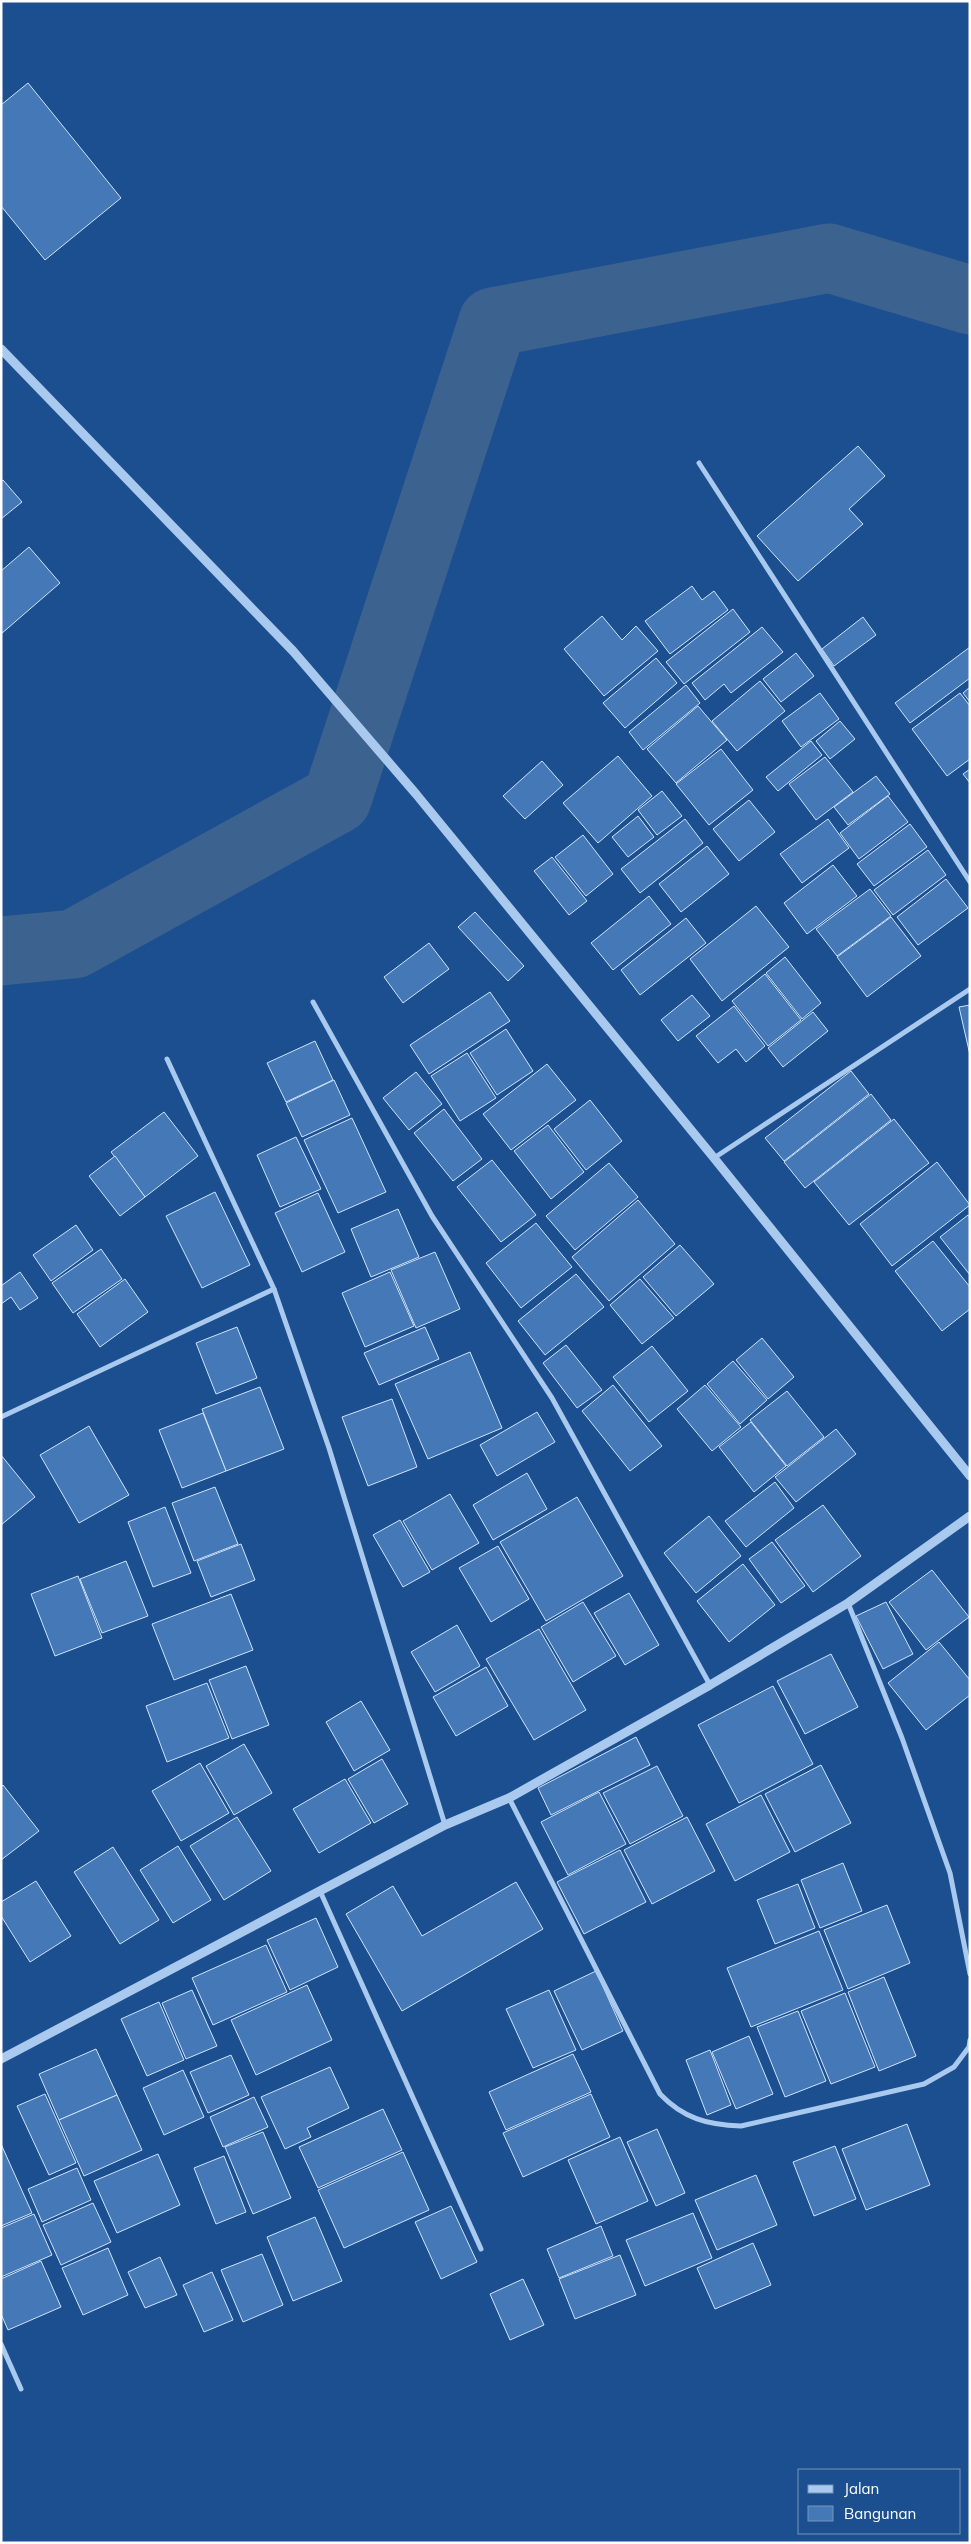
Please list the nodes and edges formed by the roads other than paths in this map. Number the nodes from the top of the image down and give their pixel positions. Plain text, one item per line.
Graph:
1 (1, 348) edge
2 (699, 463) dead end
3 (970, 882) edge
4 (970, 989) edge
5 (313, 1002) dead end
6 (167, 1059) dead end
7 (714, 1158) junction
8 (274, 1289) junction
9 (1, 1418) edge
10 (970, 1476) edge
11 (970, 1516) edge
12 (848, 1603) junction
13 (710, 1685) junction
14 (509, 1798) junction
15 (446, 1825) junction
16 (320, 1891) junction
17 (970, 1974) edge
18 (970, 2040) edge
19 (1, 2059) edge
20 (482, 2249) dead end
21 (1, 2344) edge
22 (21, 2389) dead end

1 - 7 street
2 - 3 street
4 - 7 street
5 - 13 street
6 - 8 street
7 - 10 street
8 - 9 street
8 - 15 street
11 - 12 street
12 - 13 street
12 - 17 street
13 - 14 street
14 - 15 street
14 - 18 street
15 - 16 street
16 - 19 street
16 - 20 street
21 - 22 street

